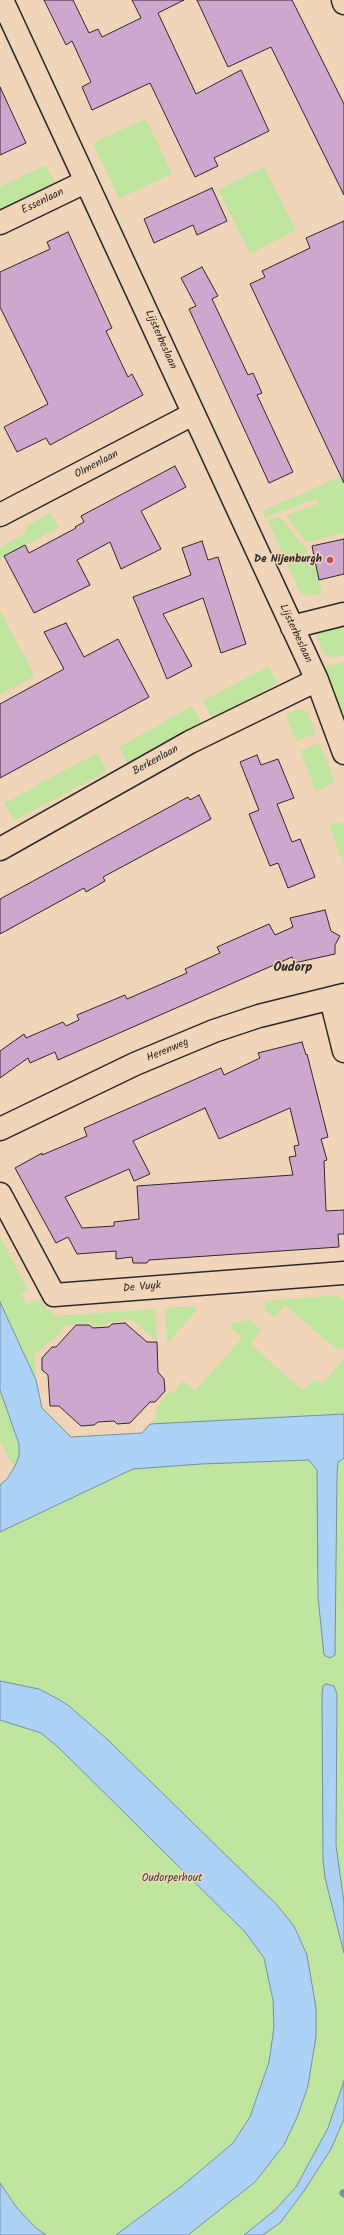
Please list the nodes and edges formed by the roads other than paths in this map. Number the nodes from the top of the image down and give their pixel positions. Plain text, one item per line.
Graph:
1 (2, 0) edge
2 (343, 0) edge
3 (344, 3) edge
4 (85, 182) junction
5 (0, 223) edge
6 (193, 414) junction
7 (0, 515) edge
8 (344, 614) edge
9 (292, 627) junction
10 (316, 680) junction
11 (344, 753) edge
12 (0, 849) edge
13 (337, 997) edge
14 (344, 1051) edge
15 (0, 1129) edge
16 (0, 1194) edge
17 (344, 1273) edge

1 - 4 street, Lijsterbeslaan
2 - 3 street
4 - 5 street, Essenlaan
4 - 6 street, Lijsterbeslaan
6 - 7 street, Olmenlaan
6 - 9 street, Lijsterbeslaan
8 - 9 street
9 - 10 street, Lijsterbeslaan
10 - 11 street, Lijsterbeslaan
10 - 12 street, Berkenlaan
13 - 14 street
13 - 15 street, Herenweg
16 - 17 street, De Vuyk

